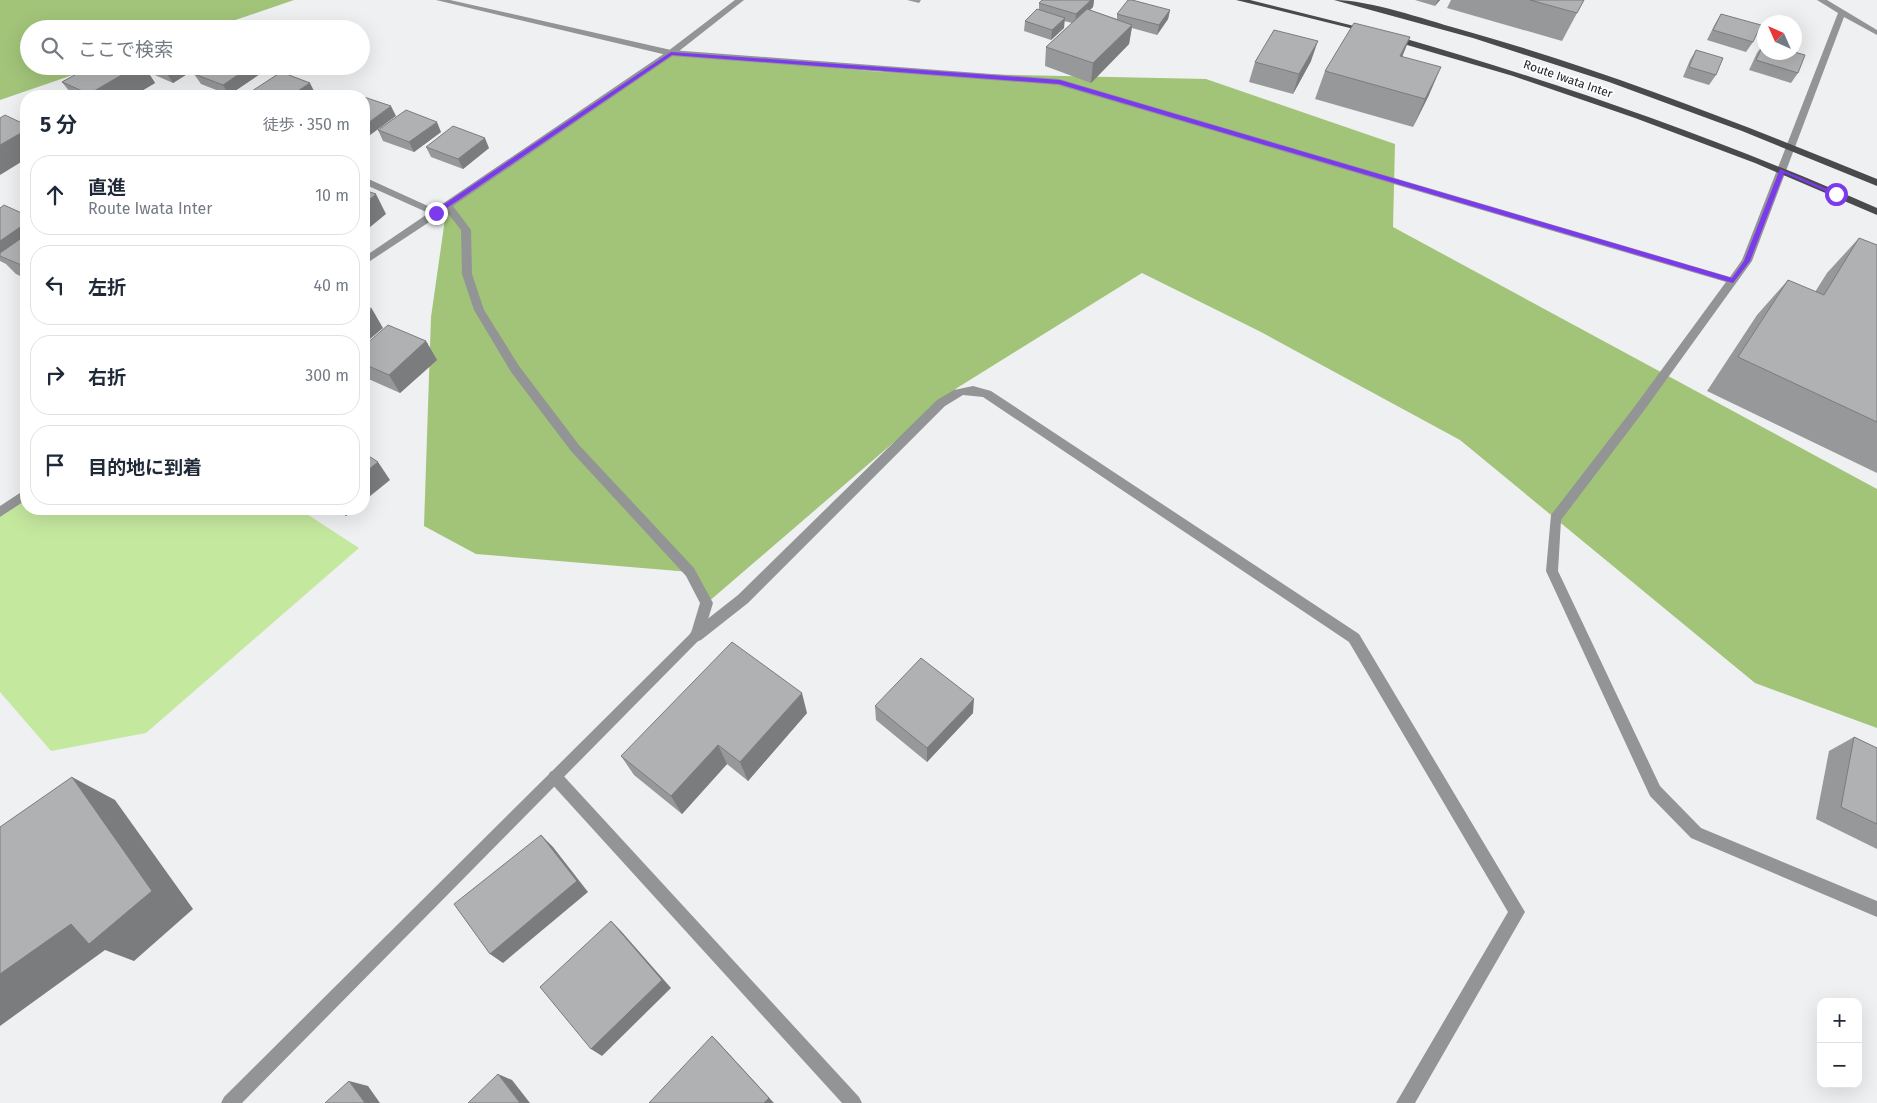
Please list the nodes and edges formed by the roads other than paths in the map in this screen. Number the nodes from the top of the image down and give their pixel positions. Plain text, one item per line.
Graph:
1 (440, 0) edge
2 (740, 0) edge
3 (1240, 0) edge
4 (1338, 0) edge
5 (1821, 0) edge
6 (1842, 12) junction
7 (1375, 33) edge
8 (1877, 33) edge
9 (1385, 36) edge
10 (671, 53) junction
11 (1790, 147) junction
12 (1782, 170) junction
13 (370, 182) edge
14 (1877, 183) edge
15 (442, 209) junction
16 (1877, 212) edge
17 (370, 258) edge
18 (1733, 281) junction
19 (20, 498) edge
20 (0, 512) edge
21 (696, 636) junction
22 (555, 777) junction
23 (1877, 909) edge
24 (230, 1103) edge
25 (853, 1103) edge
26 (1405, 1103) edge

1 - 10 street
2 - 10 street
3 - 7 main road
4 - 11 main road, Route Iwata Inter
5 - 6 street
6 - 8 street
6 - 11 street
9 - 12 main road, Route Iwata Inter
10 - 15 street
10 - 18 street
11 - 12 street
11 - 14 main road, Route Iwata Inter
12 - 16 main road, Route Iwata Inter
12 - 18 street
13 - 15 street
15 - 17 street
15 - 21 street
18 - 23 street
19 - 20 street
21 - 22 street
21 - 26 street
22 - 24 street
22 - 25 street

